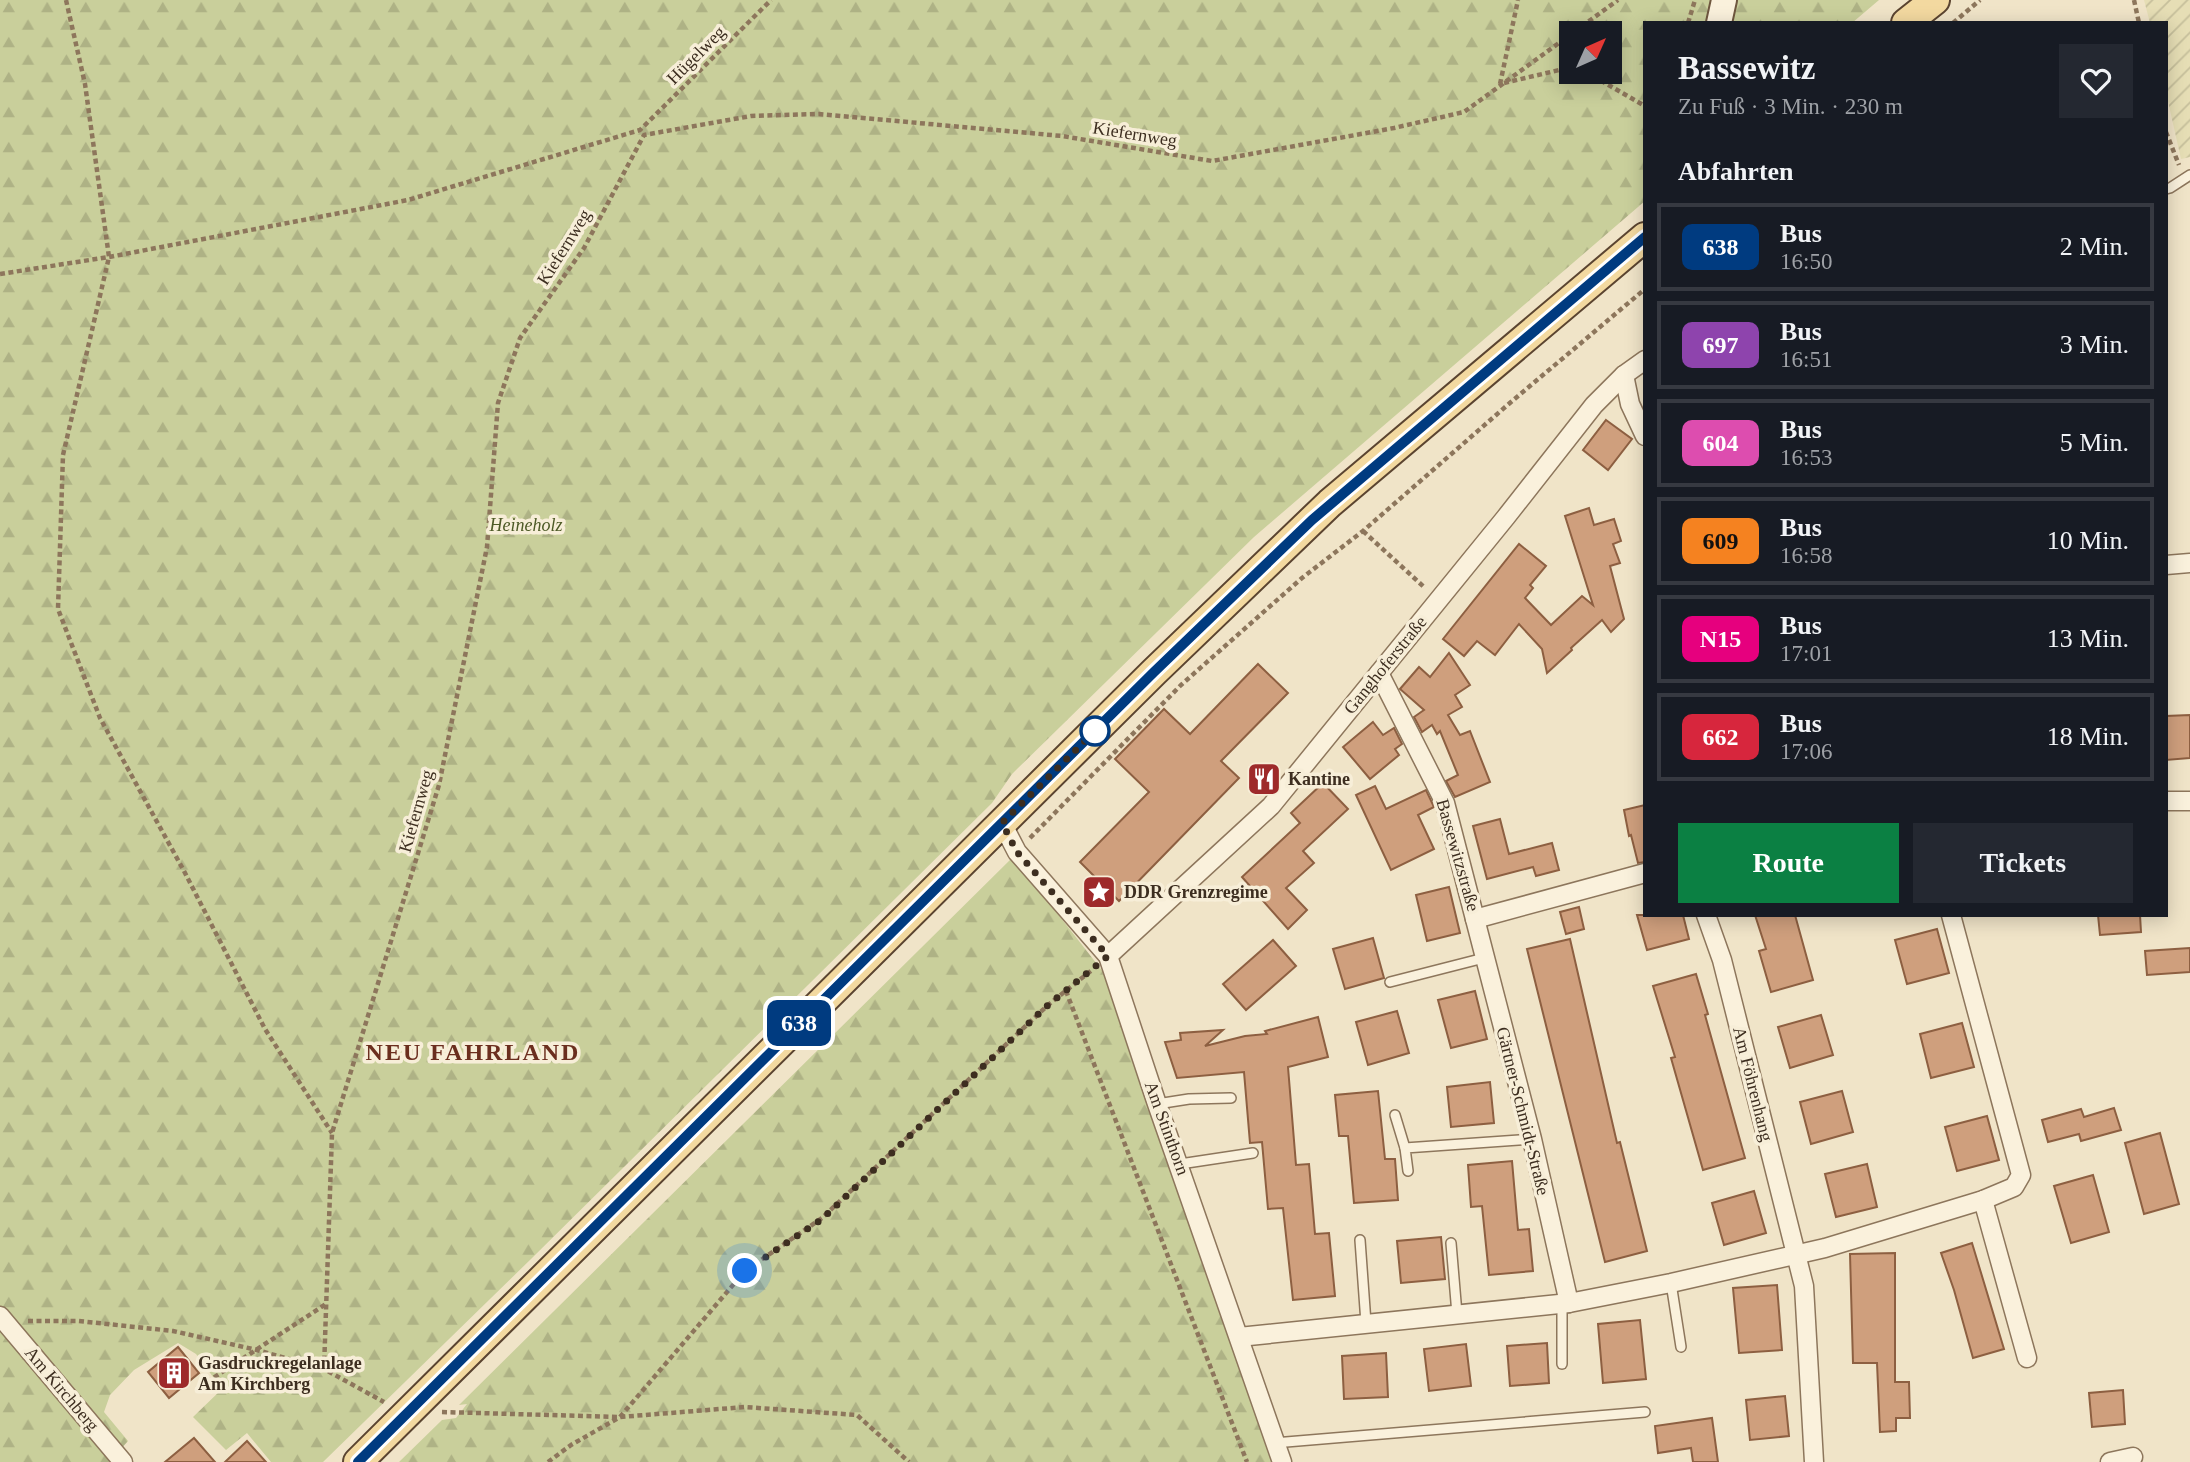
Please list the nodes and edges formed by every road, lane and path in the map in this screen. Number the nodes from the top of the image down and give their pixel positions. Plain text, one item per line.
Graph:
1 (66, 0) edge
2 (771, 0) edge
3 (1518, 0) edge
4 (1618, 0) edge
5 (1695, 0) edge
6 (1724, 0) edge
7 (1934, 0) edge
8 (1980, 0) edge
9 (2134, 0) edge
10 (1689, 21) edge
11 (1719, 21) edge
12 (1908, 21) edge
13 (1955, 21) edge
14 (2139, 21) edge
15 (1559, 70) edge
16 (1500, 84) junction
17 (1607, 84) edge
18 (1643, 105) edge
19 (2168, 136) edge
20 (2187, 177) edge
21 (2168, 187) edge
22 (1643, 239) edge
23 (109, 257) junction
24 (0, 274) edge
25 (1643, 291) edge
26 (1643, 361) edge
27 (1624, 375) junction
28 (1643, 432) edge
29 (1363, 531) junction
30 (2190, 563) edge
31 (2168, 565) edge
32 (1437, 600) junction
33 (1379, 673) junction
34 (2168, 801) edge
35 (2190, 801) edge
36 (1002, 823) junction
37 (1017, 852) junction
38 (1643, 874) edge
39 (1707, 917) edge
40 (1952, 917) edge
41 (1475, 919) junction
42 (1108, 956) junction
43 (1484, 958) junction
44 (1391, 982) dead end
45 (1066, 991) junction
46 (1231, 1098) dead end
47 (1157, 1104) junction
48 (1395, 1115) dead end
49 (332, 1133) junction
50 (1532, 1139) junction
51 (1405, 1149) junction
52 (1253, 1153) dead end
53 (1180, 1164) junction
54 (1408, 1171) dead end
55 (1983, 1200) junction
56 (1360, 1240) dead end
57 (1451, 1243) dead end
58 (1797, 1254) junction
59 (1671, 1283) junction
60 (1565, 1303) junction
61 (326, 1304) junction
62 (1457, 1314) junction
63 (0, 1315) edge
64 (1366, 1323) junction
65 (1239, 1337) junction
66 (1681, 1346) dead end
67 (2027, 1358) dead end
68 (1562, 1364) dead end
69 (324, 1369) dead end
70 (206, 1382) dead end
71 (1645, 1412) dead end
72 (1274, 1443) junction
73 (2133, 1457) dead end
74 (123, 1462) edge
75 (358, 1462) edge
76 (548, 1462) edge
77 (1247, 1462) edge
78 (1282, 1462) edge
79 (1814, 1462) edge
80 (2110, 1462) edge

1 - 23 path
2 - 23 path, Hügelweg
3 - 16 path
4 - 16 path, Kiefernweg
5 - 10 path
6 - 11 street
7 - 12 main road
8 - 13 path
9 - 14 path
15 - 16 path
16 - 49 path, Kiefernweg
17 - 18 path
19 - 20 path
20 - 21 lane
22 - 36 main road
23 - 24 path
23 - 49 path
25 - 29 path
26 - 27 street, Ganghoferstraße
27 - 28 street
27 - 32 street, Ganghoferstraße
29 - 32 path
29 - 37 path
30 - 31 street
32 - 33 street, Ganghoferstraße
33 - 41 street, Bassewitzstraße
33 - 42 street, Ganghoferstraße
34 - 35 street
36 - 37 street, Am Stinthorn
36 - 75 main road
37 - 42 street, Am Stinthorn
38 - 41 street, Bassewitzstraße
39 - 58 street, Am Föhrenhang
40 - 55 street
41 - 43 street, Gärtner-Schmidt-Straße
42 - 45 path
42 - 47 street, Am Stinthorn
43 - 44 lane
43 - 50 street, Gärtner-Schmidt-Straße
45 - 76 path
45 - 77 path
46 - 47 lane
47 - 53 street, Am Stinthorn
48 - 51 lane
49 - 61 path, Kiefernweg
50 - 51 lane
50 - 60 street, Gärtner-Schmidt-Straße
51 - 54 lane
52 - 53 lane
53 - 65 street, Am Stinthorn
55 - 58 street
55 - 67 street
56 - 64 lane
57 - 62 lane
58 - 59 street
58 - 79 street, Am Föhrenhang
59 - 60 street
59 - 66 lane
60 - 62 street
60 - 68 lane
61 - 69 path, Kiefernweg
61 - 70 path
62 - 64 street
63 - 74 street, Am Kirchberg
64 - 65 street
65 - 72 street, Am Stinthorn
71 - 72 lane
72 - 78 street, Am Stinthorn
73 - 80 street

